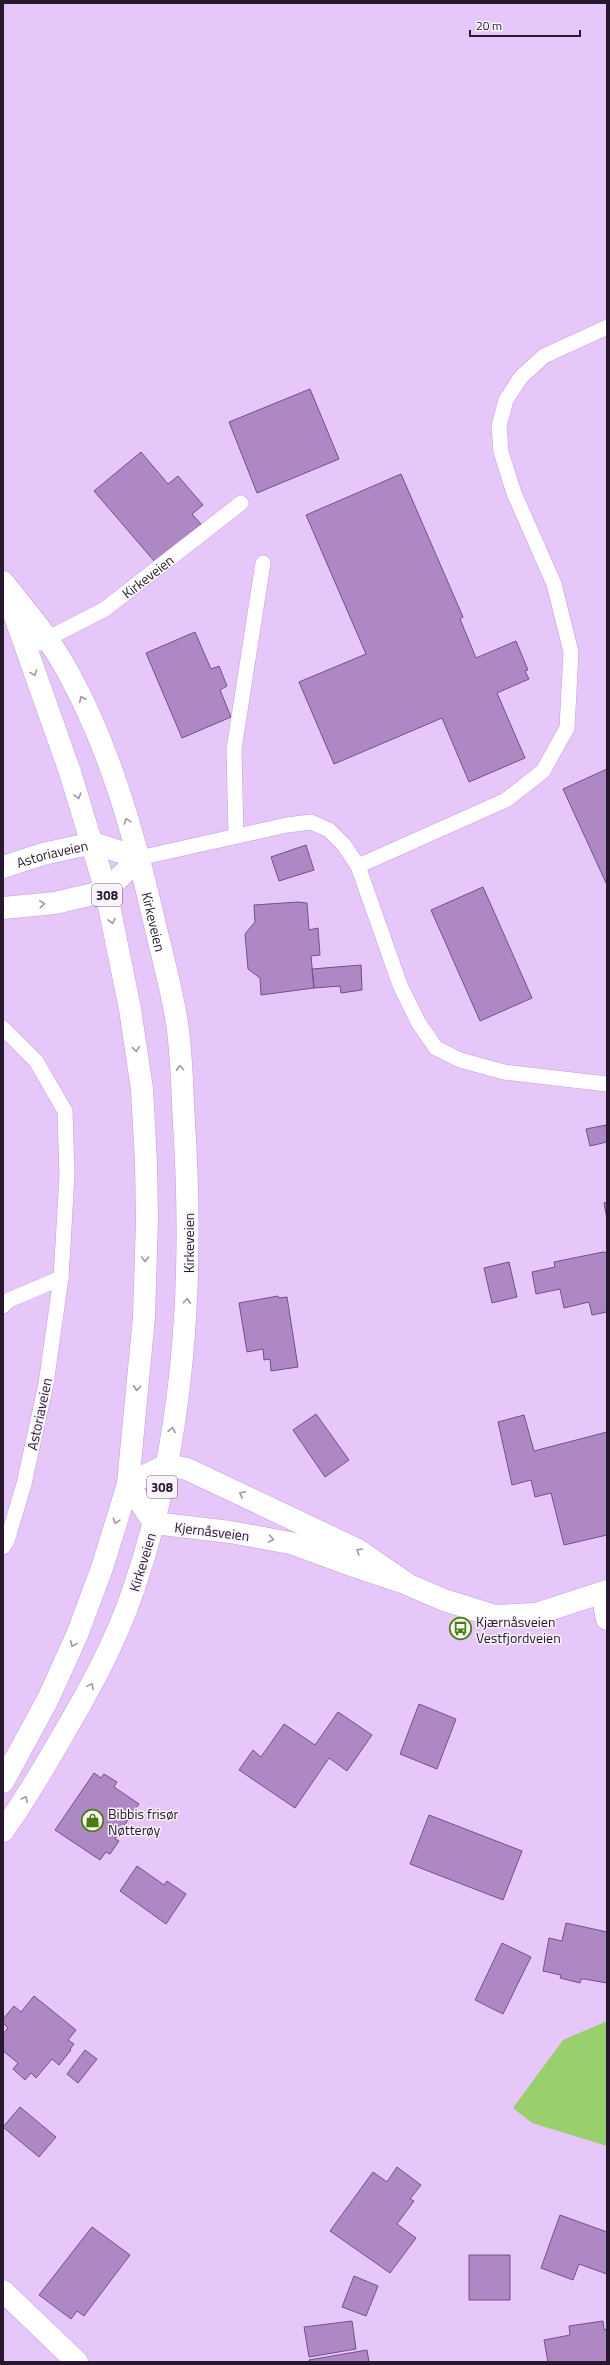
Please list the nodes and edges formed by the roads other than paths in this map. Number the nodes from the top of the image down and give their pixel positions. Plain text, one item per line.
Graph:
1 (607, 328) edge
2 (241, 503) dead end
3 (263, 563) dead end
4 (3, 583) edge
5 (48, 639) junction
6 (25, 649) junction
7 (236, 836) junction
8 (93, 843) junction
9 (140, 858) junction
10 (358, 866) junction
11 (3, 867) edge
12 (106, 891) junction
13 (3, 908) edge
14 (3, 1028) edge
15 (607, 1084) edge
16 (61, 1278) junction
17 (3, 1306) edge
18 (167, 1465) junction
19 (128, 1484) junction
20 (154, 1523) junction
21 (3, 1547) edge
22 (402, 1582) junction
23 (604, 1592) edge
24 (607, 1619) edge
25 (3, 1782) edge
26 (3, 1830) edge
27 (3, 2291) edge
28 (77, 2362) edge

1 - 10 lane
2 - 5 lane, Kirkeveien
3 - 7 lane
4 - 5 main road, Kirkeveien / 308
4 - 6 main road, Kirkeveien / 308
5 - 6 lane, Kirkeveien
9 -> 5 main road, Kirkeveien / 308
6 -> 8 main road, Kirkeveien / 308
7 - 9 lane
7 - 10 lane
8 - 9 main road, Astoriaveien
8 - 11 main road, Astoriaveien
8 - 12 main road, Kirkeveien / 308
9 - 12 main road
18 -> 9 main road, Kirkeveien / 308
10 - 15 lane
13 -> 12 main road
12 -> 19 main road, Kirkeveien / 308
14 - 16 lane, Astoriaveien
16 - 17 lane
16 - 21 lane, Astoriaveien
18 - 19 main road
18 - 20 main road, Kirkeveien / 308
22 -> 18 main road, Kjernåsveien
19 - 20 main road
19 -> 25 main road, Kirkeveien / 308
20 -> 22 main road, Kjernåsveien
26 -> 20 main road, Kirkeveien / 308
22 - 23 main road, Kjernåsveien
23 - 24 main road
27 - 28 main road

